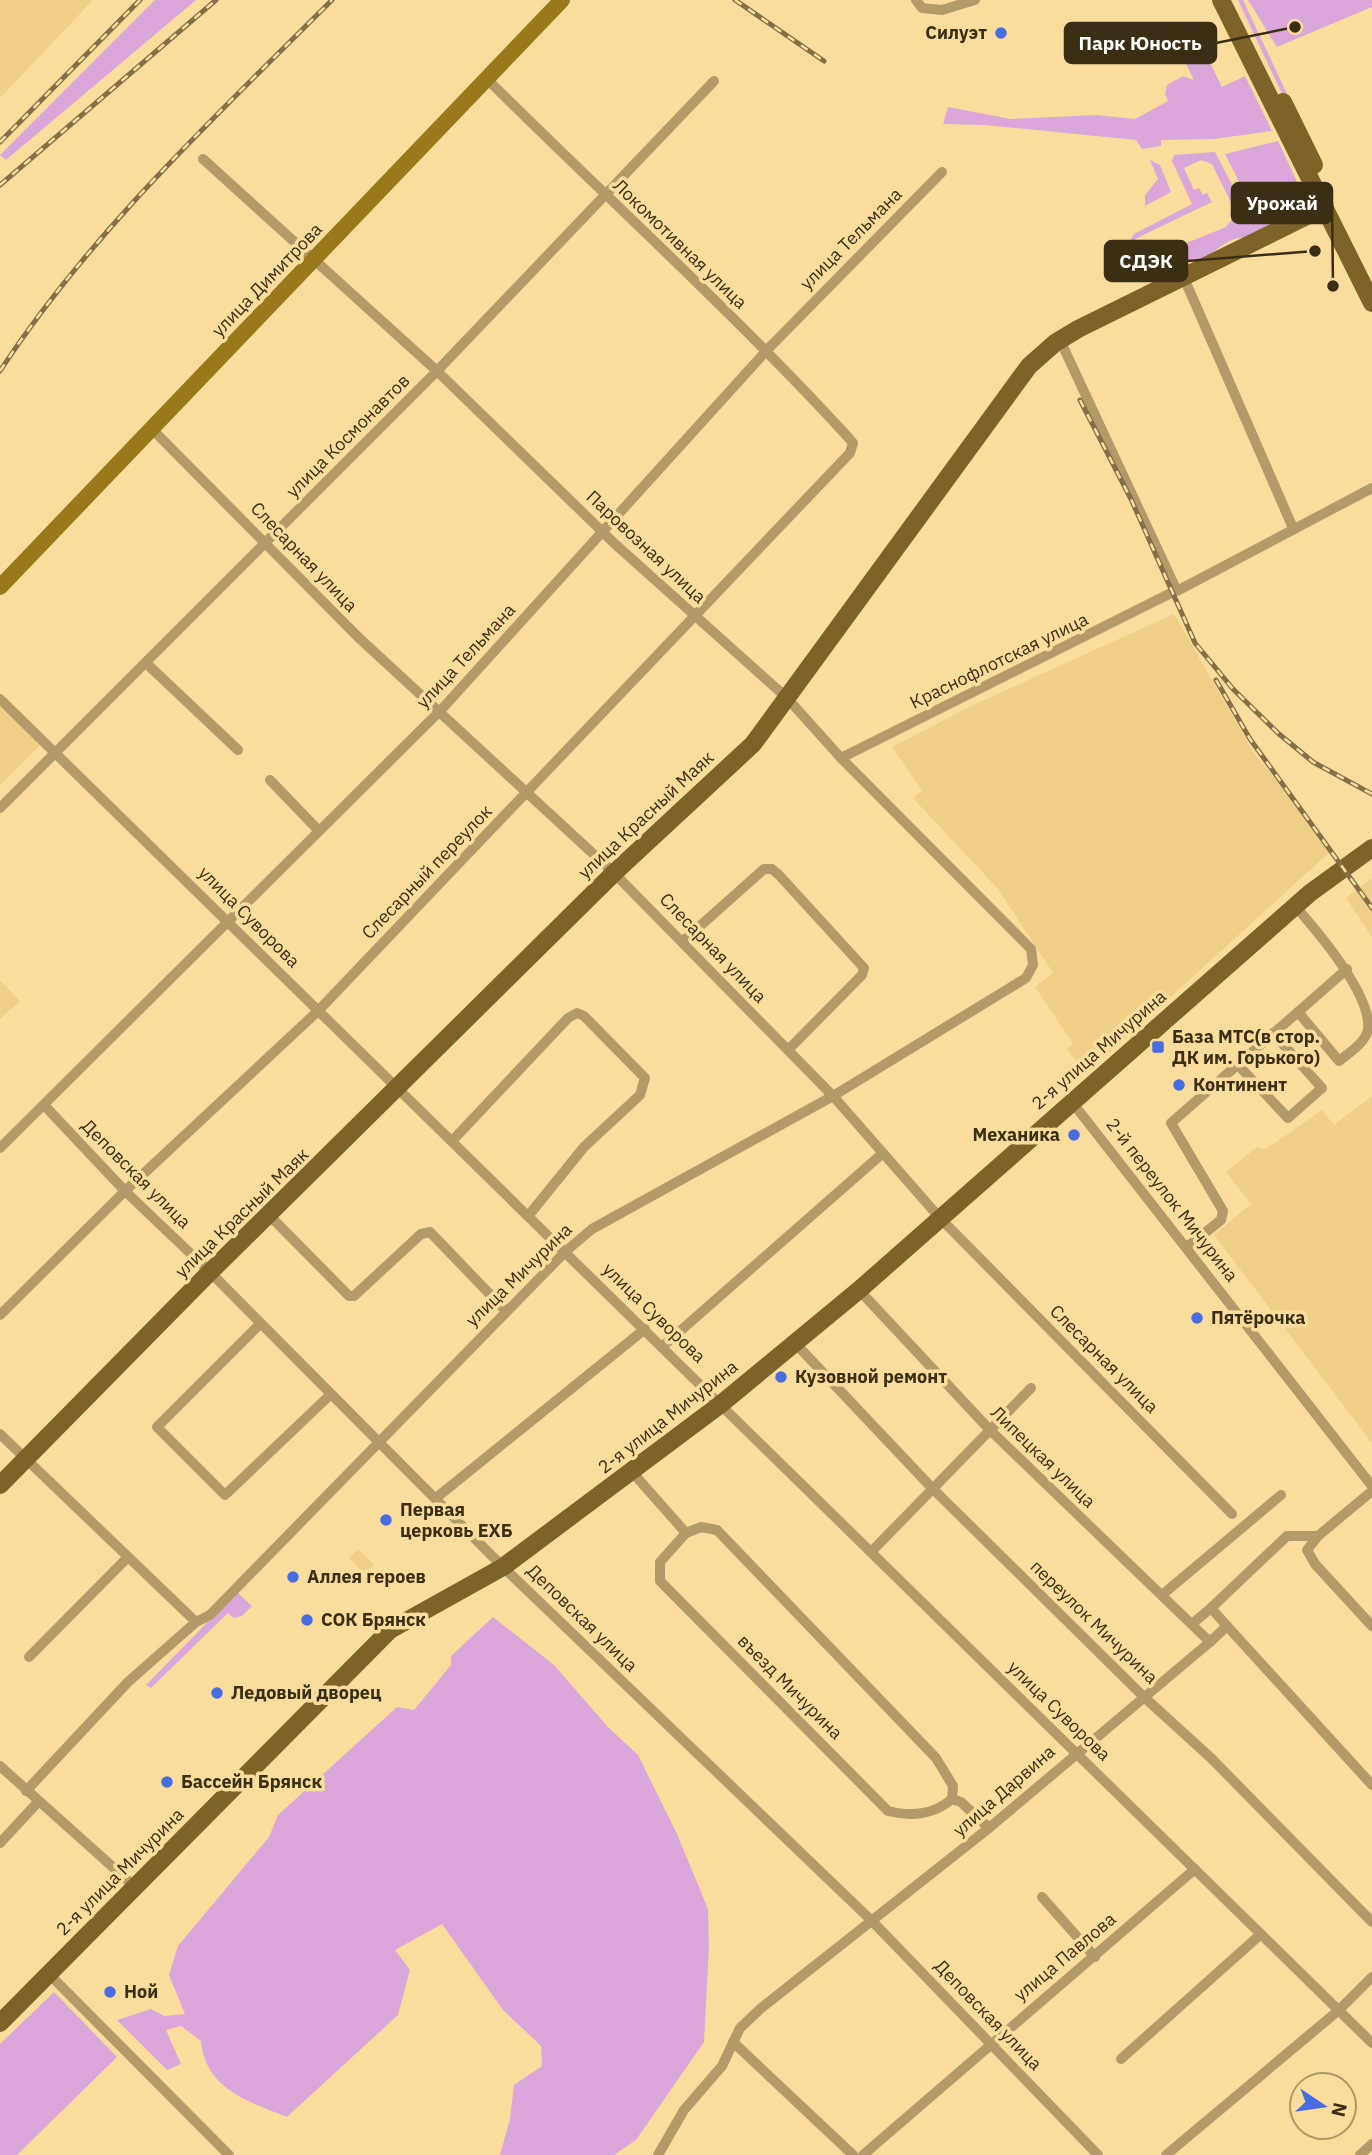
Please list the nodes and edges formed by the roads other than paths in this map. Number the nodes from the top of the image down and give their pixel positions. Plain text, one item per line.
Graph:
1 (562, 0) edge
2 (975, 0) edge
3 (1220, 0) edge
4 (1234, 0) edge
5 (919, 4) edge
6 (487, 79) junction
7 (714, 81) dead end
8 (202, 159) dead end
9 (942, 172) dead end
10 (606, 197) junction
11 (1323, 208) junction
12 (313, 261) junction
13 (1184, 278) junction
14 (1372, 303) edge
15 (1060, 340) junction
16 (767, 349) junction
17 (437, 371) junction
18 (150, 427) junction
19 (847, 436) joint
20 (1372, 488) edge
21 (1293, 528) junction
22 (602, 532) junction
23 (267, 543) junction
24 (0, 587) edge
25 (1174, 592) junction
26 (695, 616) junction
27 (146, 663) junction
28 (787, 698) junction
29 (0, 699) edge
30 (441, 710) junction
31 (238, 750) dead end
32 (57, 751) junction
33 (841, 758) junction
34 (270, 780) dead end
35 (528, 793) junction
36 (0, 808) edge
37 (319, 831) junction
38 (1372, 848) edge
39 (614, 873) junction
40 (1295, 906) junction
41 (229, 920) junction
42 (682, 942) junction
43 (1347, 969) junction
44 (1026, 978) joint
45 (317, 1011) junction
46 (1298, 1012) junction
47 (1273, 1032) junction
48 (789, 1050) junction
49 (1238, 1065) junction
50 (399, 1087) junction
51 (833, 1096) junction
52 (1072, 1102) junction
53 (44, 1105) junction
54 (453, 1140) junction
55 (0, 1148) edge
56 (883, 1153) junction
57 (125, 1191) junction
58 (529, 1215) junction
59 (270, 1216) junction
60 (939, 1216) junction
61 (1187, 1247) junction
62 (566, 1251) junction
63 (210, 1272) junction
64 (859, 1290) junction
65 (506, 1311) junction
66 (0, 1315) edge
67 (260, 1324) junction
68 (645, 1329) junction
69 (795, 1343) junction
70 (663, 1346) junction
71 (1031, 1388) dead end
72 (330, 1395) junction
73 (721, 1404) junction
74 (989, 1429) junction
75 (0, 1434) edge
76 (377, 1441) junction
77 (26, 1459) junction
78 (633, 1472) junction
79 (0, 1485) edge
80 (932, 1487) junction
81 (1372, 1488) edge
82 (1281, 1495) dead end
83 (436, 1498) junction
84 (1232, 1514) dead end
85 (686, 1533) junction
86 (1318, 1536) junction
87 (872, 1551) junction
88 (128, 1557) junction
89 (503, 1567) junction
90 (1163, 1595) junction
91 (1211, 1608) junction
92 (196, 1622) junction
93 (1192, 1624) junction
94 (1227, 1626) junction
95 (1372, 1626) edge
96 (1210, 1642) junction
97 (29, 1657) dead end
98 (1144, 1697) junction
99 (1076, 1752) junction
100 (0, 1766) edge
101 (1372, 1785) edge
102 (26, 1791) junction
103 (952, 1799) junction
104 (38, 1802) junction
105 (989, 1828) junction
106 (0, 1843) edge
107 (1195, 1869) junction
108 (134, 1886) junction
109 (1042, 1897) dead end
110 (873, 1922) junction
111 (1372, 1922) edge
112 (1261, 1934) junction
113 (1095, 1957) junction
114 (50, 1975) junction
115 (1372, 1977) edge
116 (1339, 2010) junction
117 (0, 2023) edge
118 (733, 2042) junction
119 (991, 2042) junction
120 (1372, 2043) edge
121 (1121, 2059) dead end
122 (1372, 2144) edge
123 (229, 2155) edge
124 (658, 2155) edge
125 (853, 2155) edge
126 (863, 2155) edge
127 (1098, 2155) edge
128 (1166, 2155) edge
129 (1360, 2155) edge

1 - 6 street, улица Димитрова
2 - 5 street
3 - 11 main road
4 - 11 main road
6 - 10 street, Локомотивная улица
6 - 12 street, улица Димитрова
7 - 10 street, улица Космонавтов
8 - 12 street, Паровозная улица
9 - 16 street, улица Тельмана
10 - 16 street, Локомотивная улица
10 - 17 street, улица Космонавтов
11 - 13 main road, улица Красный Маяк
11 - 14 main road
12 - 17 street, Паровозная улица
12 - 18 street, улица Димитрова
13 - 15 main road, улица Красный Маяк
13 - 21 street
15 - 25 street
15 - 28 main road, улица Красный Маяк
16 - 19 street, Локомотивная улица
16 - 22 street, улица Тельмана
17 - 22 street, Паровозная улица
17 - 23 street, улица Космонавтов
18 - 23 street, Слесарная улица
18 - 24 street, улица Димитрова
19 - 26 street, Слесарный переулок
20 - 21 street, Краснофлотская улица
21 - 25 street, Краснофлотская улица
22 - 26 street, Паровозная улица
22 - 30 street, улица Тельмана
23 - 27 street, улица Космонавтов
23 - 30 street, Слесарная улица
25 - 33 street, Краснофлотская улица
26 - 28 street, Паровозная улица
26 - 35 street, Слесарный переулок
27 - 31 street
27 - 32 street, улица Космонавтов
28 - 33 street, Паровозная улица
28 - 39 main road, улица Красный Маяк
29 - 32 street, улица Суворова
30 - 35 street, Слесарная улица
30 - 37 street, улица Тельмана
32 - 36 street, улица Космонавтов
32 - 41 street, улица Суворова
33 - 44 street, Паровозная улица
34 - 37 street
35 - 39 street, Слесарная улица
35 - 45 street, Слесарный переулок
37 - 41 street, улица Тельмана
38 - 40 main road, 2-я улица Мичурина
39 - 42 street, Слесарная улица
39 - 50 main road, улица Красный Маяк
40 - 43 street
40 - 52 main road, 2-я улица Мичурина
41 - 45 street, улица Суворова
41 - 53 street, улица Тельмана
42 - 48 street, Слесарная улица
42 - 48 street
43 - 46 street
43 - 46 street
44 - 51 street, улица Мичурина
45 - 50 street, улица Суворова
45 - 57 street, Слесарный переулок
46 - 47 street
47 - 49 street
47 - 49 street
48 - 51 street, Слесарная улица
49 - 61 street
50 - 54 street, улица Суворова
50 - 59 main road, улица Красный Маяк
51 - 56 street, Слесарная улица
51 - 62 street, улица Мичурина
52 - 60 main road, 2-я улица Мичурина
52 - 61 street, 2-й переулок Мичурина
53 - 55 street, улица Тельмана
53 - 57 street, Деповская улица
54 - 58 street, улица Суворова
54 - 58 street
56 - 60 street, Слесарная улица
56 - 70 street
57 - 63 street, Деповская улица
57 - 66 street, Слесарный переулок
58 - 62 street, улица Суворова
59 - 63 main road, улица Красный Маяк
59 - 65 street
60 - 64 main road, 2-я улица Мичурина
60 - 84 street, Слесарная улица
61 - 81 street, 2-й переулок Мичурина
62 - 65 street, улица Мичурина
62 - 68 street, улица Суворова
63 - 67 street, Деповская улица
63 - 77 main road, улица Красный Маяк
64 - 69 main road, 2-я улица Мичурина
64 - 74 street, Липецкая улица
65 - 76 street, улица Мичурина
67 - 72 street, Деповская улица
67 - 72 street
68 - 70 street, улица Суворова
68 - 83 street
69 - 73 main road, 2-я улица Мичурина
69 - 80 street, переулок Мичурина
70 - 73 street, улица Суворова
71 - 74 street
72 - 76 street, Деповская улица
73 - 78 main road, 2-я улица Мичурина
73 - 87 street, улица Суворова
74 - 80 street
74 - 90 street, Липецкая улица
75 - 77 street
76 - 83 street, Деповская улица
76 - 92 street, улица Мичурина
77 - 79 main road, улица Красный Маяк
77 - 88 street
78 - 85 street
78 - 89 main road, 2-я улица Мичурина
80 - 87 street
80 - 98 street, переулок Мичурина
81 - 86 street
82 - 90 street
83 - 89 street, Деповская улица
85 - 103 street
85 - 103 street, въезд Мичурина
86 - 91 street
86 - 95 street
87 - 99 street, улица Суворова
88 - 92 street
88 - 97 street
89 - 108 main road, 2-я улица Мичурина
89 - 110 street, Деповская улица
90 - 93 street, Липецкая улица
91 - 93 street
91 - 94 street
92 - 102 street, улица Мичурина
93 - 96 street, Липецкая улица
94 - 96 street, улица Дарвина
94 - 101 street
96 - 98 street, улица Дарвина
98 - 99 street, улица Дарвина
98 - 111 street, переулок Мичурина
99 - 105 street, улица Дарвина
99 - 107 street, улица Суворова
100 - 102 street
102 - 104 street
103 - 105 street
104 - 106 street
104 - 108 street
105 - 110 street, улица Дарвина
107 - 112 street, улица Суворова
107 - 113 street, улица Павлова
108 - 114 main road, 2-я улица Мичурина
109 - 113 street
110 - 118 street, улица Дарвина
110 - 119 street, Деповская улица
112 - 116 street, улица Суворова
112 - 121 street
113 - 119 street, улица Павлова
114 - 117 main road, 2-я улица Мичурина
114 - 123 street
115 - 116 street
116 - 120 street, улица Суворова
116 - 128 street
118 - 124 street, улица Дарвина
118 - 125 street
119 - 126 street, улица Павлова
119 - 127 street, Деповская улица
122 - 129 street

